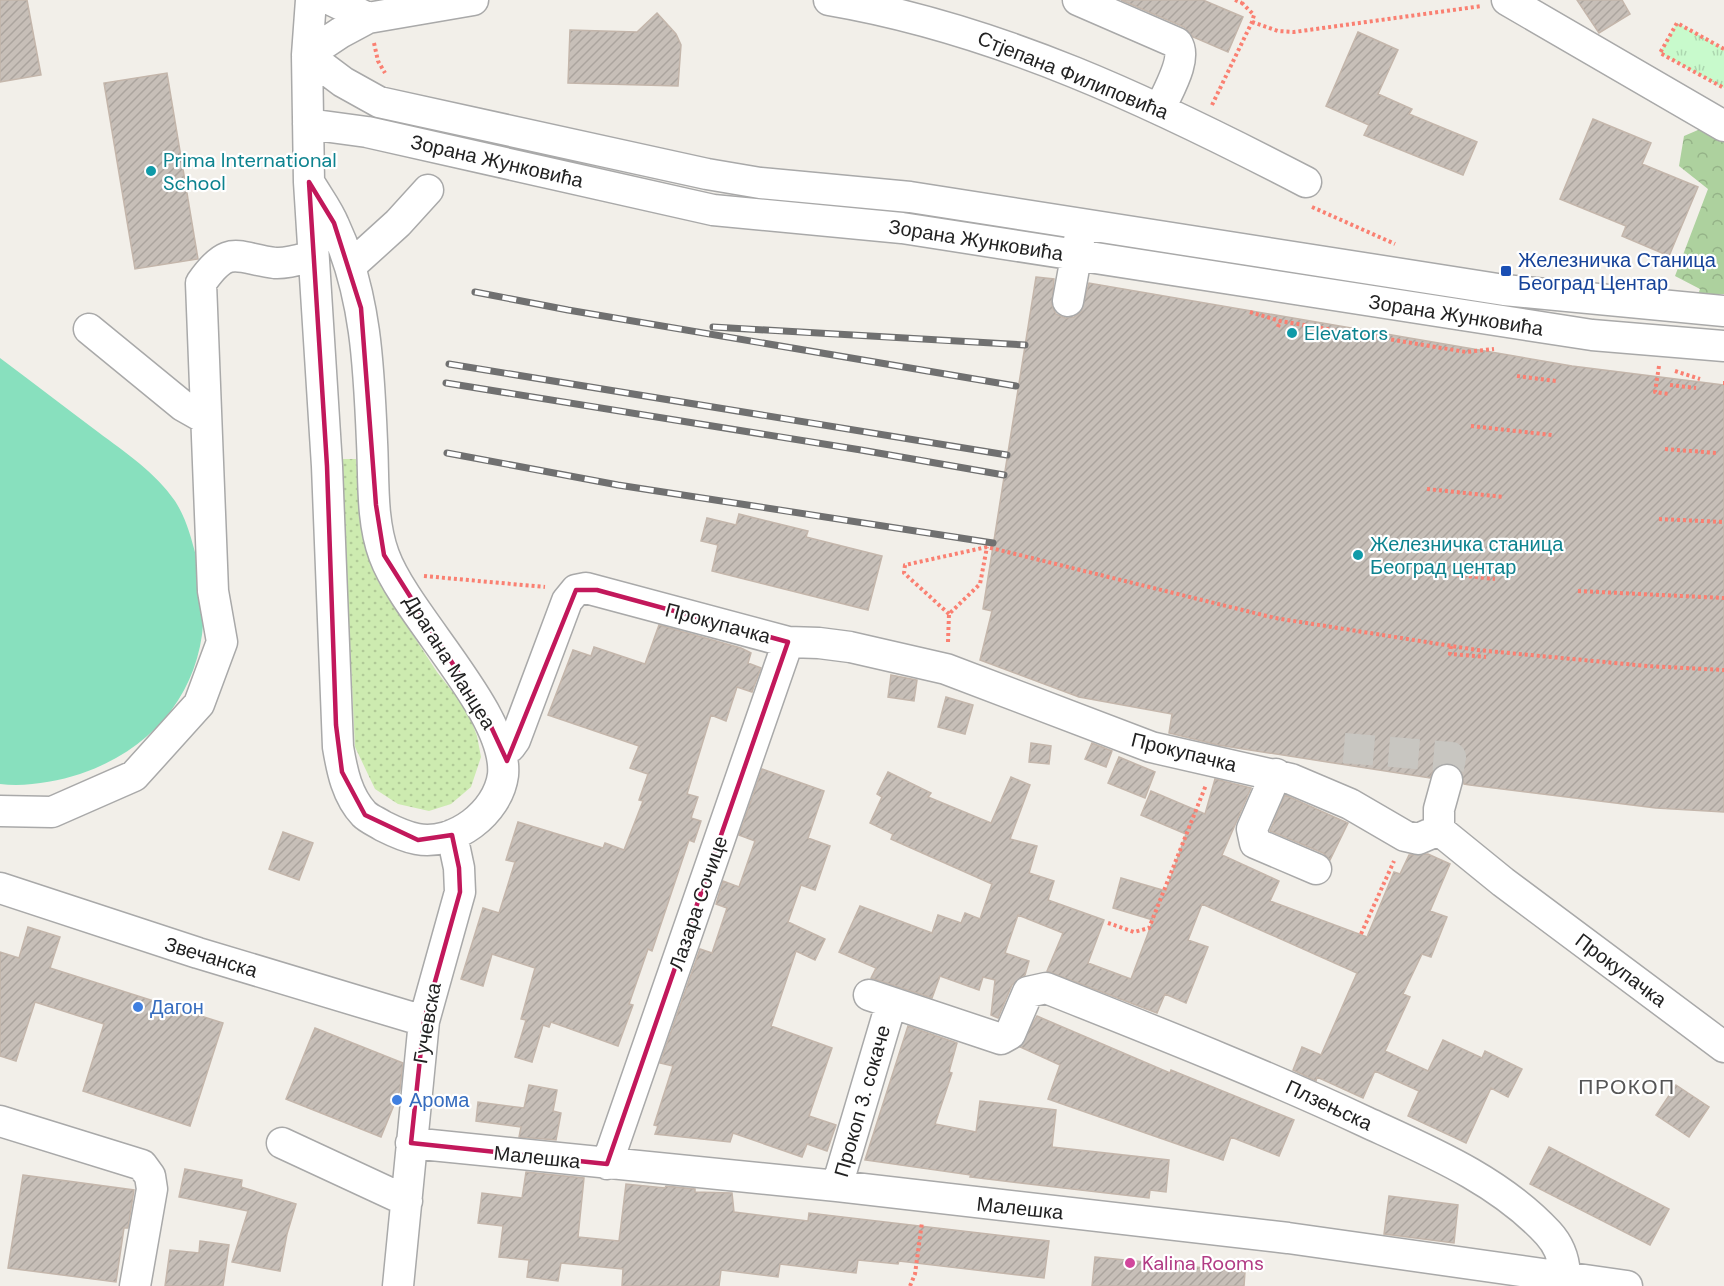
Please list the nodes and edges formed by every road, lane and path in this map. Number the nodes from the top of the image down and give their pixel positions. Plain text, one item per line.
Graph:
1 (311, 0) edge
2 (331, 0) edge
3 (473, 0) edge
4 (829, 0) edge
5 (1078, 0) edge
6 (1235, 0) edge
7 (1508, 1) edge
8 (1243, 2) edge
9 (368, 18) junction
10 (1252, 22) junction
11 (1724, 49) edge
12 (307, 55) junction
13 (1724, 88) edge
14 (385, 92) junction
15 (1160, 109) junction
16 (308, 124) junction
17 (1724, 126) edge
18 (1202, 128) junction
19 (309, 182) junction
20 (428, 190) dead end
21 (1307, 194) joint
22 (1082, 224) junction
23 (1401, 246) dead end
24 (1077, 255) junction
25 (313, 256) junction
26 (351, 270) junction
27 (1068, 301) dead end
28 (1248, 311) dead end
29 (1724, 312) edge
30 (1280, 321) junction
31 (1278, 327) dead end
32 (1316, 327) junction
33 (89, 329) dead end
34 (1316, 333) dead end
35 (1724, 346) edge
36 (1502, 348) dead end
37 (1659, 366) dead end
38 (1517, 376) dead end
39 (1556, 381) dead end
40 (1670, 385) dead end
41 (1695, 388) dead end
42 (1669, 394) dead end
43 (206, 419) junction
44 (1471, 426) dead end
45 (1552, 435) dead end
46 (1665, 449) dead end
47 (1716, 453) dead end
48 (1427, 489) dead end
49 (1504, 497) dead end
50 (1659, 519) dead end
51 (1724, 522) edge
52 (987, 547) junction
53 (417, 575) dead end
54 (1457, 575) dead end
55 (1495, 579) dead end
56 (576, 590) junction
57 (1578, 591) dead end
58 (1724, 598) edge
59 (789, 642) junction
60 (1451, 646) junction
61 (1486, 657) dead end
62 (1724, 670) edge
63 (502, 750) junction
64 (1275, 774) junction
65 (1208, 780) dead end
66 (1447, 780) tunnel mouth
67 (0, 811) edge
68 (1438, 830) junction
69 (452, 835) junction
70 (1405, 836) junction
71 (1316, 869) dead end
72 (0, 888) edge
73 (1108, 922) dead end
74 (1361, 934) dead end
75 (1046, 988) joint
76 (424, 1021) junction
77 (1724, 1047) edge
78 (0, 1120) edge
79 (282, 1143) dead end
80 (411, 1143) junction
81 (607, 1164) junction
82 (837, 1186) junction
83 (926, 1197) junction
84 (407, 1201) junction
85 (1565, 1278) junction
86 (135, 1286) edge
87 (398, 1286) edge
88 (910, 1286) edge
89 (1627, 1286) edge

1 - 12 street, Драгана Манцеа
2 - 9 street
3 - 9 street
4 - 15 street, Стјепана Филиповића
5 - 15 street
6 - 8 path
7 - 10 path
7 - 17 street
8 - 10 path
9 - 12 street
9 - 14 path
10 - 18 path
11 - 13 path
12 - 14 street, Зорана Жунковића
12 - 16 street, Драгана Манцеа
14 - 16 street, Зорана Жунковића
14 - 22 street, Зорана Жунковића
15 - 18 street, Стјепана Филиповића
16 - 19 street, Драгана Манцеа
16 - 24 street, Зорана Жунковића
18 - 21 street, Стјепана Филиповића
19 - 25 street, Драгана Манцеа
19 - 26 street, Драгана Манцеа
20 - 26 street
21 - 23 path
22 - 24 street
22 - 29 street, Зорана Жунковића
24 - 27 street
24 - 35 street, Зорана Жунковића
25 - 43 street
25 - 69 street, Драгана Манцеа
26 - 63 street, Драгана Манцеа
28 - 30 path
30 - 31 path
30 - 32 path
32 - 34 path
32 - 36 path
33 - 43 street
37 - 42 path
38 - 39 path
40 - 41 path
43 - 67 street
44 - 45 path
46 - 47 path
48 - 49 path
50 - 51 path
52 - 52 path
52 - 60 path
53 - 56 path
54 - 55 path
56 - 59 street, Прокупачка
56 - 63 street
57 - 58 path
59 - 64 street, Прокупачка
59 - 81 street, Лазара Сочице
60 - 61 path
60 - 62 path
63 - 69 street, Драгана Манцеа
64 - 70 street, Прокупачка
64 - 71 street
65 - 73 path
66 - 68 street
68 - 70 street
68 - 77 street, Прокупачка
69 - 76 street, Гучевска
70 - 74 path
72 - 76 street, Звечанска
75 - 82 street, Прокоп 3. сокаче
75 - 85 street, Плзењска
76 - 80 street, Гучевска
78 - 86 street
79 - 84 street
80 - 81 street, Малешка
80 - 84 street, Гучевска
81 - 82 street, Малешка
82 - 83 street, Малешка
83 - 85 street, Малешка
83 - 88 path
84 - 87 street, Гучевска
85 - 89 street, Малешка

